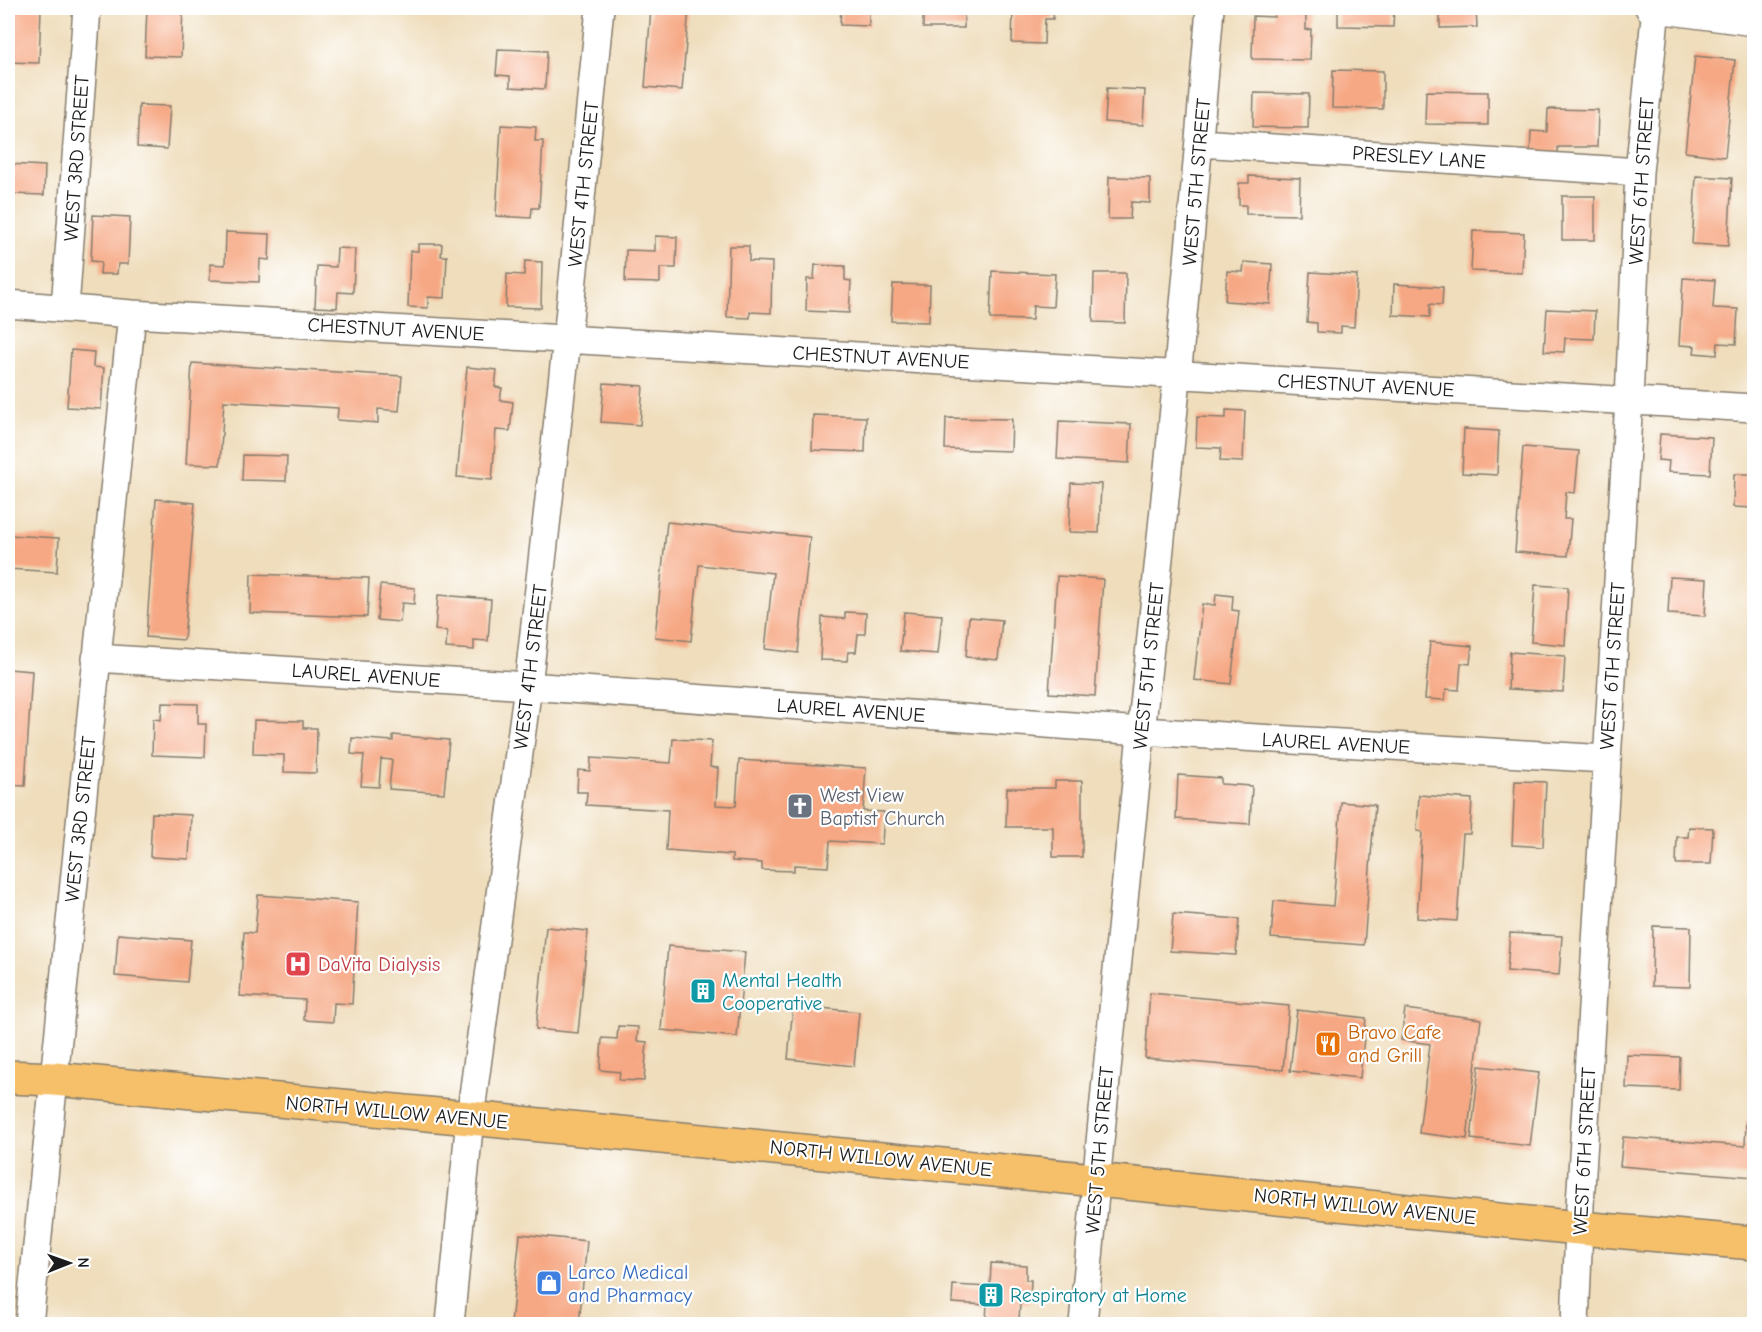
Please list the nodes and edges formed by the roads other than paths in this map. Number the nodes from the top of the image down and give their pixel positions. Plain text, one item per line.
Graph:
1 (87, 8) edge
2 (600, 8) edge
3 (1210, 8) edge
4 (1654, 8) edge
5 (1755, 22) edge
6 (1200, 143) junction
7 (1639, 172) junction
8 (8, 304) edge
9 (65, 308) junction
10 (132, 314) junction
11 (567, 339) junction
12 (1178, 373) junction
13 (1629, 400) junction
14 (1755, 408) edge
15 (96, 658) junction
16 (528, 686) junction
17 (1141, 731) junction
18 (1606, 759) junction
19 (8, 1077) edge
20 (54, 1079) junction
21 (470, 1118) junction
22 (1096, 1179) junction
23 (1579, 1228) junction
24 (1755, 1243) edge
25 (29, 1324) edge
26 (450, 1324) edge
27 (1083, 1324) edge
28 (1575, 1324) edge

1 - 9 street, WEST 3RD STREET
2 - 11 street, WEST 4TH STREET
3 - 6 street, WEST 5TH STREET
4 - 5 street
4 - 7 street, WEST 6TH STREET
6 - 7 street, PRESLEY LANE
6 - 12 street, WEST 5TH STREET
7 - 13 street, WEST 6TH STREET
8 - 9 street, CHESTNUT AVENUE
9 - 10 street, CHESTNUT AVENUE
10 - 11 street, CHESTNUT AVENUE
10 - 15 street, WEST 3RD STREET
11 - 12 street, CHESTNUT AVENUE
11 - 16 street, WEST 4TH STREET
12 - 13 street, CHESTNUT AVENUE
12 - 17 street, WEST 5TH STREET
13 - 14 street, CHESTNUT AVENUE
13 - 18 street, WEST 6TH STREET
15 - 16 street, LAUREL AVENUE
15 - 20 street, WEST 3RD STREET
16 - 17 street, LAUREL AVENUE
16 - 21 street, WEST 4TH STREET
17 - 18 street, LAUREL AVENUE
17 - 22 street, WEST 5TH STREET
18 - 23 street, WEST 6TH STREET
19 - 20 main road, NORTH WILLOW AVENUE
20 - 21 main road, NORTH WILLOW AVENUE
20 - 25 street, WEST 3RD STREET
21 - 22 main road, NORTH WILLOW AVENUE
21 - 26 street, WEST 4TH STREET
22 - 23 main road, NORTH WILLOW AVENUE
22 - 27 street, WEST 5TH STREET
23 - 24 main road, NORTH WILLOW AVENUE
23 - 28 street, WEST 6TH STREET

